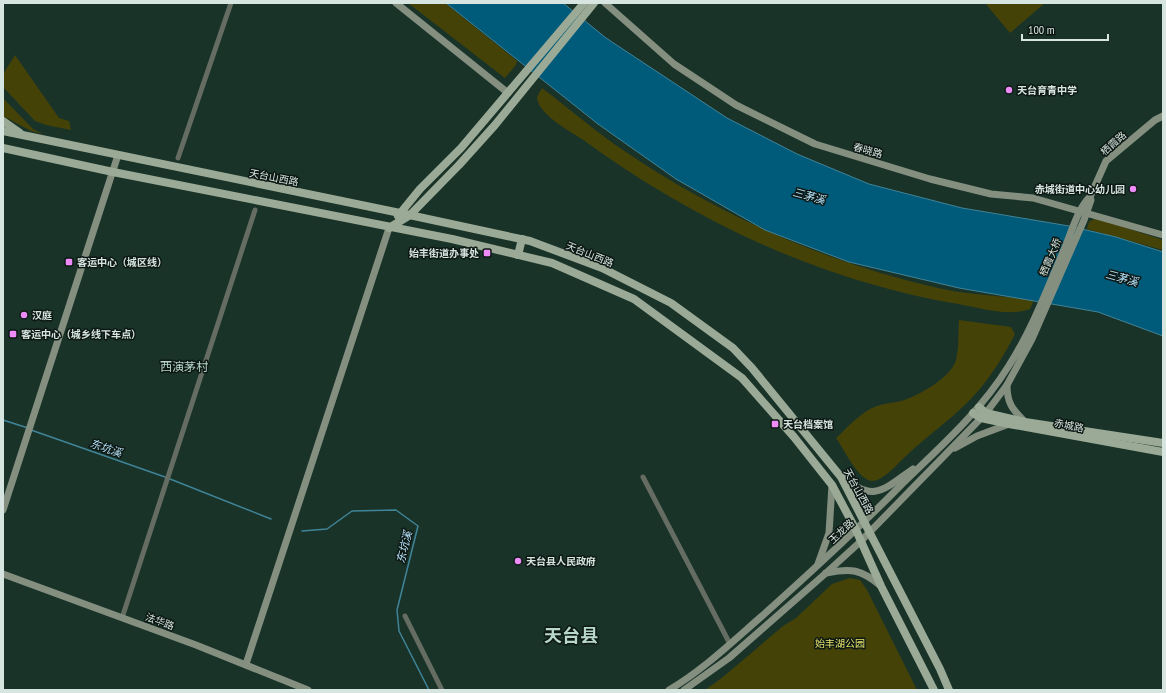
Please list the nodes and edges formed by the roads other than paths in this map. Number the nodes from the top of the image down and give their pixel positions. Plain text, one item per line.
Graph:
1 (231, 3) edge
2 (396, 3) edge
3 (594, 3) edge
4 (605, 3) edge
5 (584, 7) edge
6 (526, 79) junction
7 (508, 93) junction
8 (1163, 116) edge
9 (3, 121) edge
10 (3, 131) edge
11 (23, 136) junction
12 (3, 148) edge
13 (118, 155) junction
14 (178, 158) dead end
15 (113, 172) junction
16 (255, 210) dead end
17 (400, 213) junction
18 (410, 215) junction
19 (1082, 216) junction
20 (389, 228) junction
21 (1163, 235) edge
22 (522, 239) junction
23 (518, 255) junction
24 (642, 288) junction
25 (634, 299) junction
26 (1044, 304) junction
27 (1007, 385) junction
28 (980, 413) junction
29 (1025, 422) junction
30 (1009, 424) junction
31 (1163, 443) edge
32 (949, 451) junction
33 (1163, 452) edge
34 (929, 458) junction
35 (643, 477) dead end
36 (841, 477) junction
37 (832, 485) junction
38 (3, 510) edge
39 (865, 522) junction
40 (856, 530) junction
41 (869, 533) junction
42 (860, 542) junction
43 (816, 567) junction
44 (826, 573) junction
45 (3, 574) edge
46 (882, 586) junction
47 (405, 616) dead end
48 (122, 618) junction
49 (730, 644) junction
50 (246, 664) junction
51 (308, 690) edge
52 (442, 690) edge
53 (669, 690) edge
54 (684, 690) edge
55 (934, 690) edge
56 (949, 690) edge

1 - 14 street
2 - 7 main road
3 - 5 main road
4 - 19 main road, 春晓路
5 - 6 main road
6 - 7 main road
6 - 18 main road
7 - 17 main road
8 - 19 main road, 栖霞路
9 - 11 main road
10 - 11 main road, 天台山西路
11 - 13 main road, 天台山西路
12 - 15 main road, 天台山西路
13 - 15 main road
13 - 17 main road, 天台山西路
15 - 20 main road, 天台山西路
15 - 38 main road
16 - 48 street
17 - 18 main road, 天台山西路
17 - 20 main road
18 - 20 main road
18 - 22 main road, 天台山西路
19 - 21 main road, 春晓路
19 - 26 main road, 栖霞大桥
20 - 23 main road, 天台山西路
20 - 50 main road
22 - 23 main road
22 - 24 main road, 天台山西路
23 - 25 main road, 天台山西路
24 - 25 main road
24 - 36 main road, 天台山西路
25 - 37 main road, 天台山西路
26 - 27 main road, 玉龙路
26 - 28 main road, 玉龙路
27 - 28 main road, 玉龙路
27 - 29 main road
28 - 29 main road, 赤城路
28 - 30 main road, 赤城路
28 - 32 main road, 玉龙路
28 - 34 main road, 玉龙路
29 - 31 main road, 赤城路
30 - 32 main road
30 - 33 main road, 赤城路
32 - 41 main road, 玉龙路
34 - 36 main road
34 - 39 main road, 玉龙路
35 - 49 street
36 - 39 main road, 天台山西路
37 - 40 main road, 天台山西路
37 - 43 main road
39 - 40 main road, 玉龙路
39 - 41 main road, 天台山西路
40 - 42 main road, 天台山西路
40 - 43 main road, 玉龙路
41 - 42 main road, 玉龙路
41 - 56 main road, 天台山西路
42 - 44 main road, 玉龙路
42 - 46 main road, 天台山西路
43 - 49 main road, 玉龙路
44 - 46 main road
44 - 54 main road, 玉龙路
45 - 48 main road, 法华路
46 - 55 main road, 天台山西路
47 - 52 street
48 - 50 main road, 法华路
49 - 53 main road, 玉龙路
50 - 51 main road, 法华路

